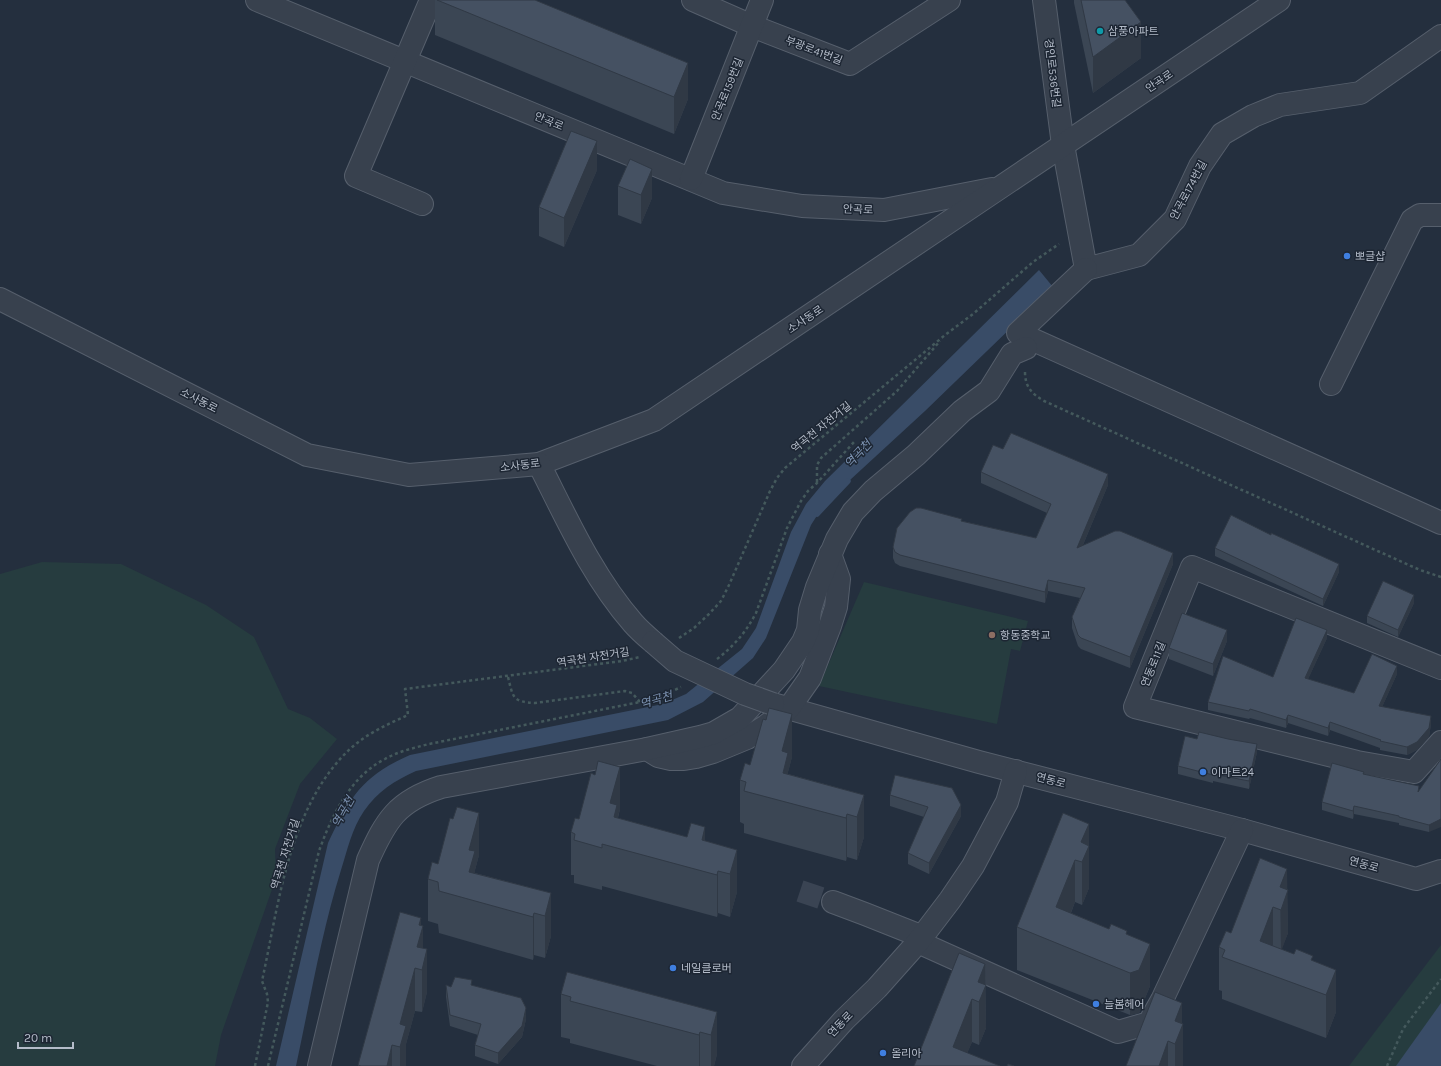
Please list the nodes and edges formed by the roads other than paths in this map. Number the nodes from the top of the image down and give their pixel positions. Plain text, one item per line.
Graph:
1 (257, 0) edge
2 (431, 0) edge
3 (693, 0) edge
4 (762, 0) edge
5 (949, 0) edge
6 (1044, 0) edge
7 (1279, 0) edge
8 (752, 26) junction
9 (1441, 36) edge
10 (405, 62) junction
11 (1063, 146) junction
12 (691, 179) junction
13 (1001, 187) junction
14 (422, 204) dead end
15 (1441, 215) edge
16 (1086, 270) junction
17 (0, 299) edge
18 (1026, 348) road end
19 (1331, 384) dead end
20 (539, 464) junction
21 (1441, 523) edge
22 (830, 554) junction
23 (1441, 668) edge
24 (781, 706) junction
25 (1441, 742) edge
26 (647, 749) junction
27 (1016, 771) junction
28 (1242, 830) junction
29 (1441, 871) edge
30 (833, 902) tunnel mouth
31 (920, 939) junction
32 (319, 1066) edge
33 (803, 1066) edge

1 - 10 street, 안곡로
2 - 10 street
3 - 8 street, 부광로41번길
4 - 8 street, 안곡로159번길
5 - 8 street, 부광로41번길
6 - 11 street, 경인로536번길
7 - 11 street, 안곡로
8 - 12 street, 안곡로159번길
9 - 16 street, 안곡로174번길
10 - 12 street, 안곡로
10 - 14 street
11 - 13 street, 안곡로
11 - 16 street
12 - 13 street, 안곡로
13 - 20 street, 소사동로
15 - 19 street
16 - 21 street
17 - 20 street, 소사동로
18 - 22 street
20 - 24 street, bridge
22 - 24 street
22 - 26 street
23 - 25 street, 연동로11길
24 - 26 street
24 - 27 street
26 - 32 street
27 - 28 street, 연동로
27 - 31 street, 연동로
28 - 29 street, 연동로
28 - 31 street
30 - 31 street
31 - 33 street, 연동로

